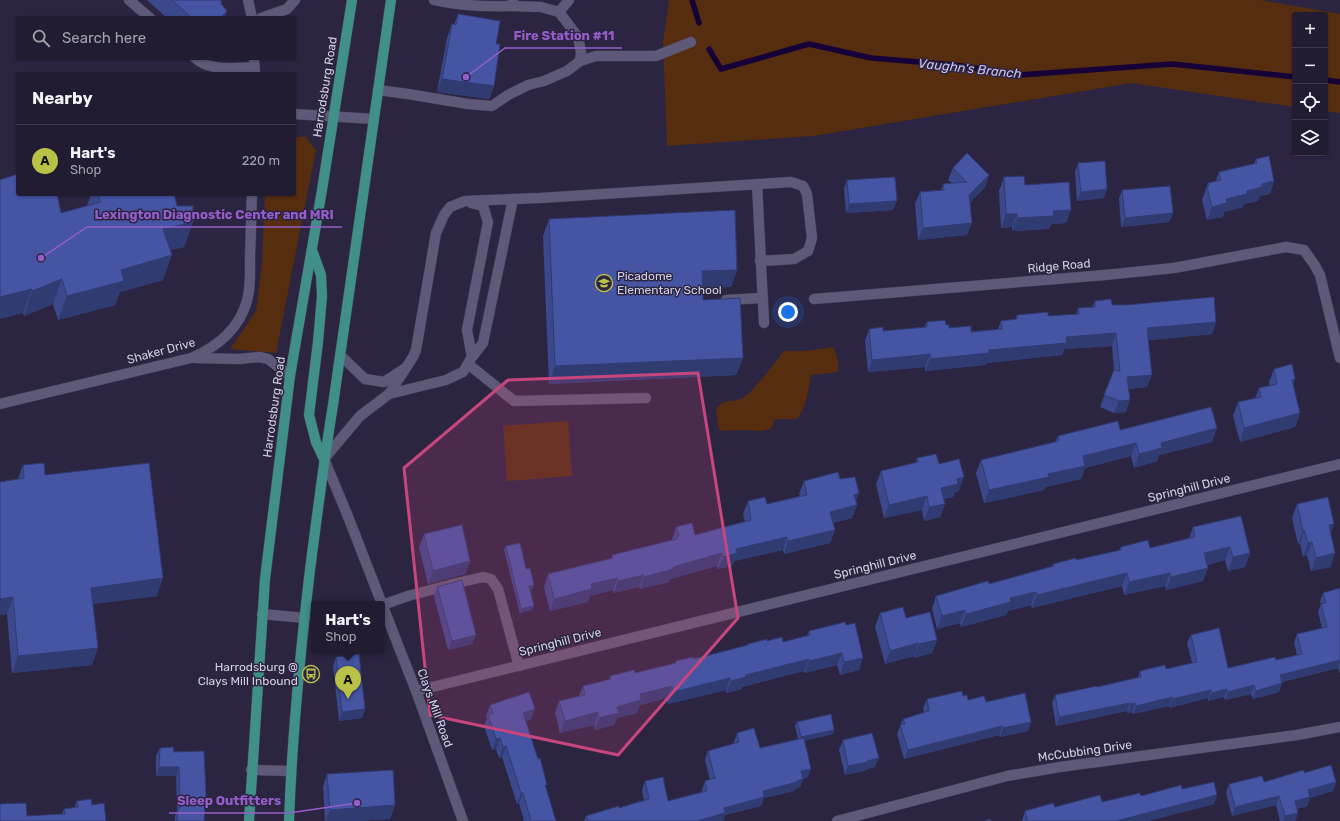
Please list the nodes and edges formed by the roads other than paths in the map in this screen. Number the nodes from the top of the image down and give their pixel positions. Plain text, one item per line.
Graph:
1 (129, 0) edge
2 (248, 0) edge
3 (294, 0) edge
4 (352, 0) edge
5 (391, 0) edge
6 (434, 0) edge
7 (568, 0) edge
8 (513, 3) edge
9 (558, 12) junction
10 (148, 16) edge
11 (252, 16) edge
12 (267, 16) edge
13 (691, 42) dead end
14 (197, 60) edge
15 (580, 61) junction
16 (254, 66) edge
17 (378, 90) junction
18 (296, 114) edge
19 (334, 116) junction
20 (374, 119) junction
21 (757, 184) junction
22 (252, 196) edge
23 (513, 199) junction
24 (465, 201) junction
25 (312, 250) junction
26 (760, 261) junction
27 (762, 298) junction
28 (814, 299) dead end
29 (720, 300) edge
30 (764, 322) dead end
31 (340, 355) junction
32 (191, 358) junction
33 (1340, 358) edge
34 (470, 360) junction
35 (408, 367) junction
36 (290, 376) junction
37 (389, 394) junction
38 (646, 398) dead end
39 (0, 404) edge
40 (324, 459) junction
41 (1340, 464) edge
42 (381, 601) edge
43 (385, 603) edge
44 (385, 612) edge
45 (262, 614) junction
46 (305, 618) junction
47 (519, 666) junction
48 (416, 691) junction
49 (1340, 727) edge
50 (251, 770) junction
51 (290, 771) junction
52 (248, 821) edge
53 (289, 821) edge
54 (462, 821) edge
55 (837, 821) edge

1 - 10 street
2 - 11 street
3 - 12 street
4 - 19 main road, Harrodsburg Road
5 - 17 main road
6 - 8 street
7 - 9 street
8 - 9 street
9 - 15 street
13 - 15 street
14 - 16 street
15 - 17 street
17 - 20 main road
18 - 19 street
19 - 20 street
19 - 25 main road, Harrodsburg Road
20 - 31 main road
21 - 23 street
21 - 26 street
21 - 26 street
22 - 32 street, Shaker Drive
23 - 24 street
23 - 34 street
24 - 34 street
24 - 35 street
25 - 36 main road, Harrodsburg Road
25 - 40 main road
26 - 27 street
27 - 29 street
27 - 30 street
28 - 33 street, Ridge Road
31 - 35 street
31 - 40 main road
32 - 36 street
32 - 39 street, Shaker Drive
34 - 37 street
34 - 38 street
35 - 37 street
36 - 45 main road, Harrodsburg Road
37 - 40 street
40 - 42 street, Clays Mill Road
40 - 46 main road
41 - 47 street, Springhill Drive
43 - 47 street
44 - 48 street, Clays Mill Road
45 - 46 street
45 - 50 main road, Harrodsburg Road
46 - 51 main road
47 - 48 street, Springhill Drive
48 - 54 street, Clays Mill Road
49 - 55 street, McCubbing Drive
50 - 51 street
50 - 52 main road, Harrodsburg Road
51 - 53 main road

